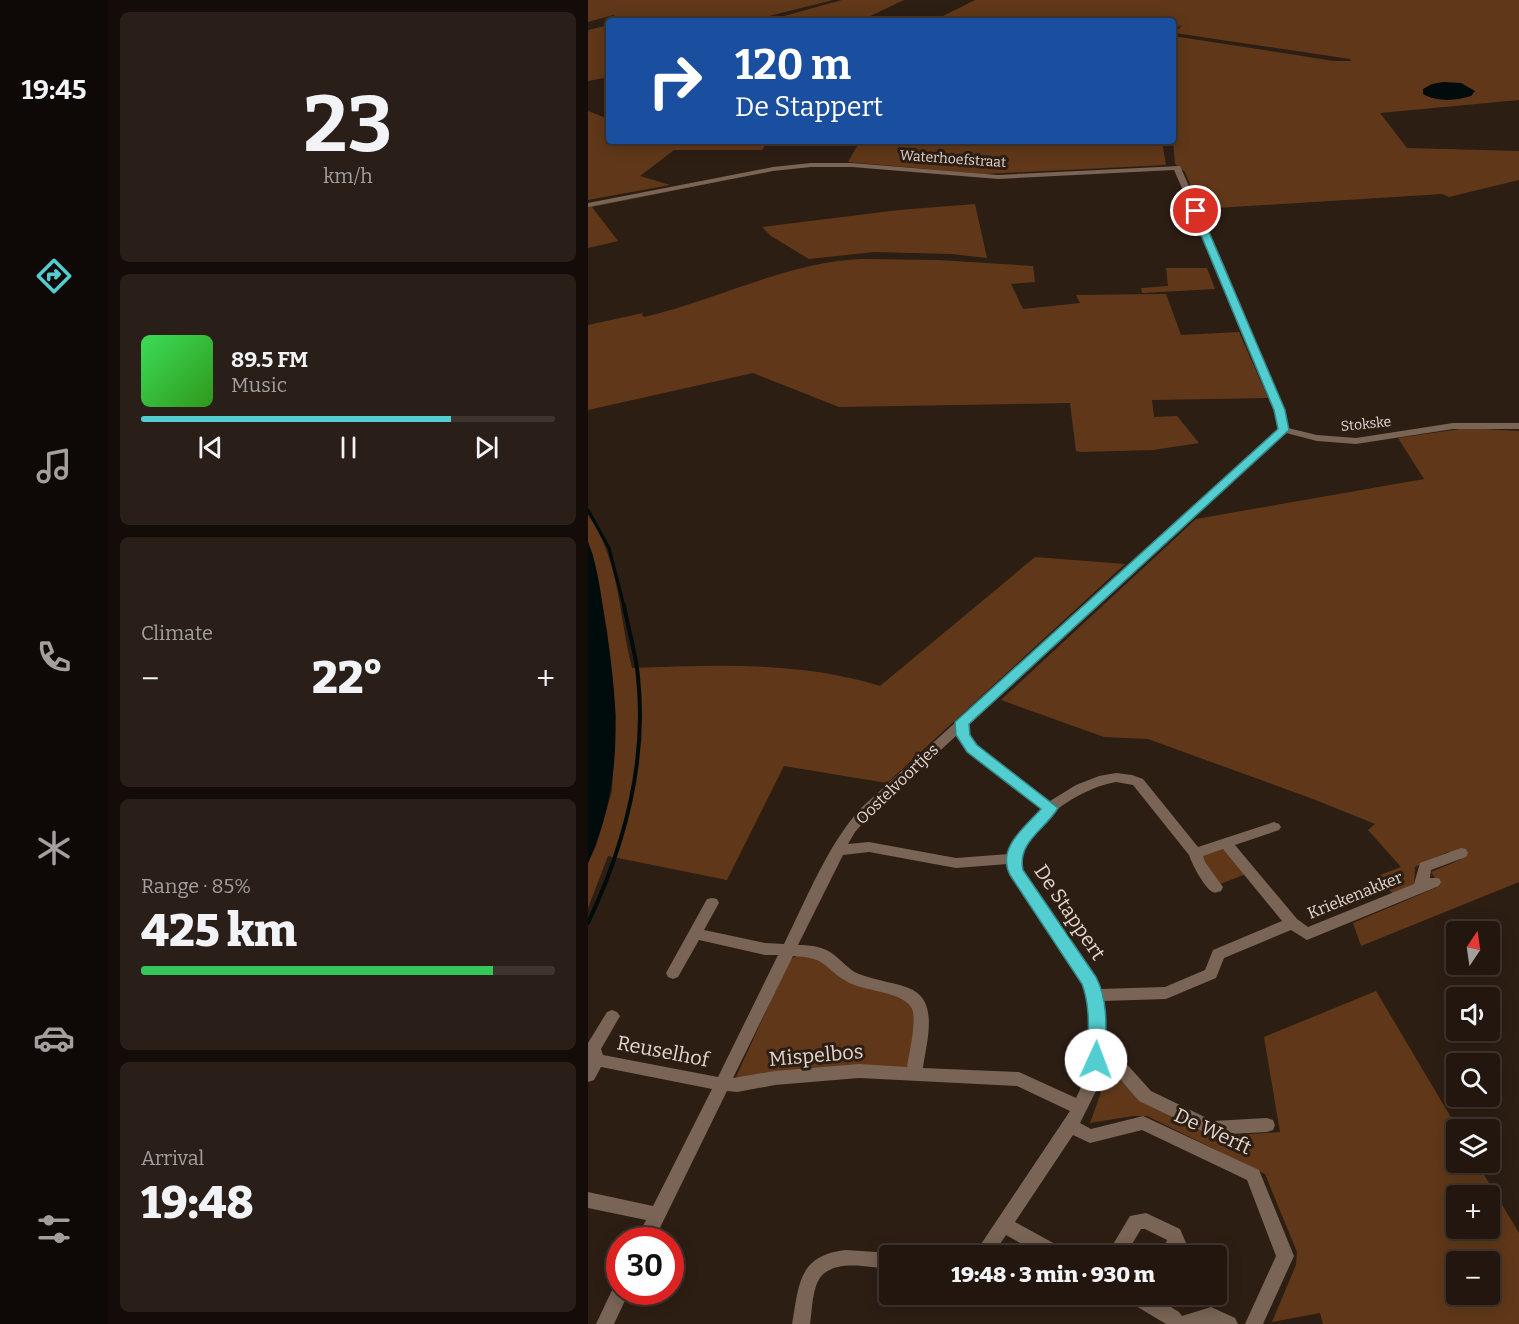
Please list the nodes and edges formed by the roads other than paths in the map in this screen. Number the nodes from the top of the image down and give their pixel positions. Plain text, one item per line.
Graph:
1 (588, 205) edge
2 (1519, 426) edge
3 (1284, 430) junction
4 (962, 722) junction
5 (1050, 808) junction
6 (1274, 827) dead end
7 (1225, 842) junction
8 (838, 850) junction
9 (1461, 853) dead end
10 (1195, 854) junction
11 (1013, 859) junction
12 (1216, 888) dead end
13 (712, 903) dead end
14 (1292, 923) junction
15 (695, 934) junction
16 (787, 950) junction
17 (674, 973) dead end
18 (1095, 994) junction
19 (612, 1016) dead end
20 (597, 1060) junction
21 (1096, 1060) junction
22 (914, 1073) junction
23 (588, 1075) edge
24 (721, 1084) junction
25 (1080, 1108) junction
26 (1267, 1125) dead end
27 (1070, 1126) junction
28 (588, 1200) edge
29 (657, 1215) junction
30 (1003, 1224) junction
31 (651, 1227) edge
32 (989, 1245) edge
33 (1040, 1245) edge
34 (1122, 1245) edge
35 (1176, 1245) edge
36 (879, 1260) edge
37 (614, 1305) edge
38 (1154, 1305) edge
39 (605, 1324) edge
40 (801, 1324) edge
41 (1176, 1324) edge
42 (1185, 1324) edge
43 (1229, 1324) edge
44 (1254, 1324) edge

1 - 3 street, Waterhoefstraat
2 - 3 street, Stokske
3 - 4 street, Oostelvoortjes
4 - 5 street
4 - 8 street, Oostelvoortjes
5 - 10 street
5 - 11 street, De Stappert
6 - 7 street
7 - 10 street
7 - 14 street, Kriekenakker
8 - 11 street
8 - 16 street, Oostelvoortjes
9 - 14 street, Kriekenakker
10 - 12 street
11 - 18 street, De Stappert
13 - 15 street
14 - 18 street, Kriekenakker
15 - 16 street
15 - 17 street
16 - 22 street
16 - 24 street, Oostelvoortjes
18 - 21 street, De Stappert
19 - 20 street, Reuselhof
20 - 23 street, Reuselhof
20 - 24 street, Reuselhof
21 - 25 street, De Stappert
21 - 26 street, De Werft
22 - 24 street, Mispelbos
22 - 25 street, Mispelbos
24 - 29 street, Oostelvoortjes
25 - 27 street, De Stappert
27 - 30 street, De Stappert
27 - 44 street, De Werft
28 - 29 street
29 - 31 street, Oostelvoortjes
30 - 32 street, De Stappert
30 - 33 street
34 - 35 street
36 - 40 street
37 - 39 street
38 - 41 street
42 - 43 street

